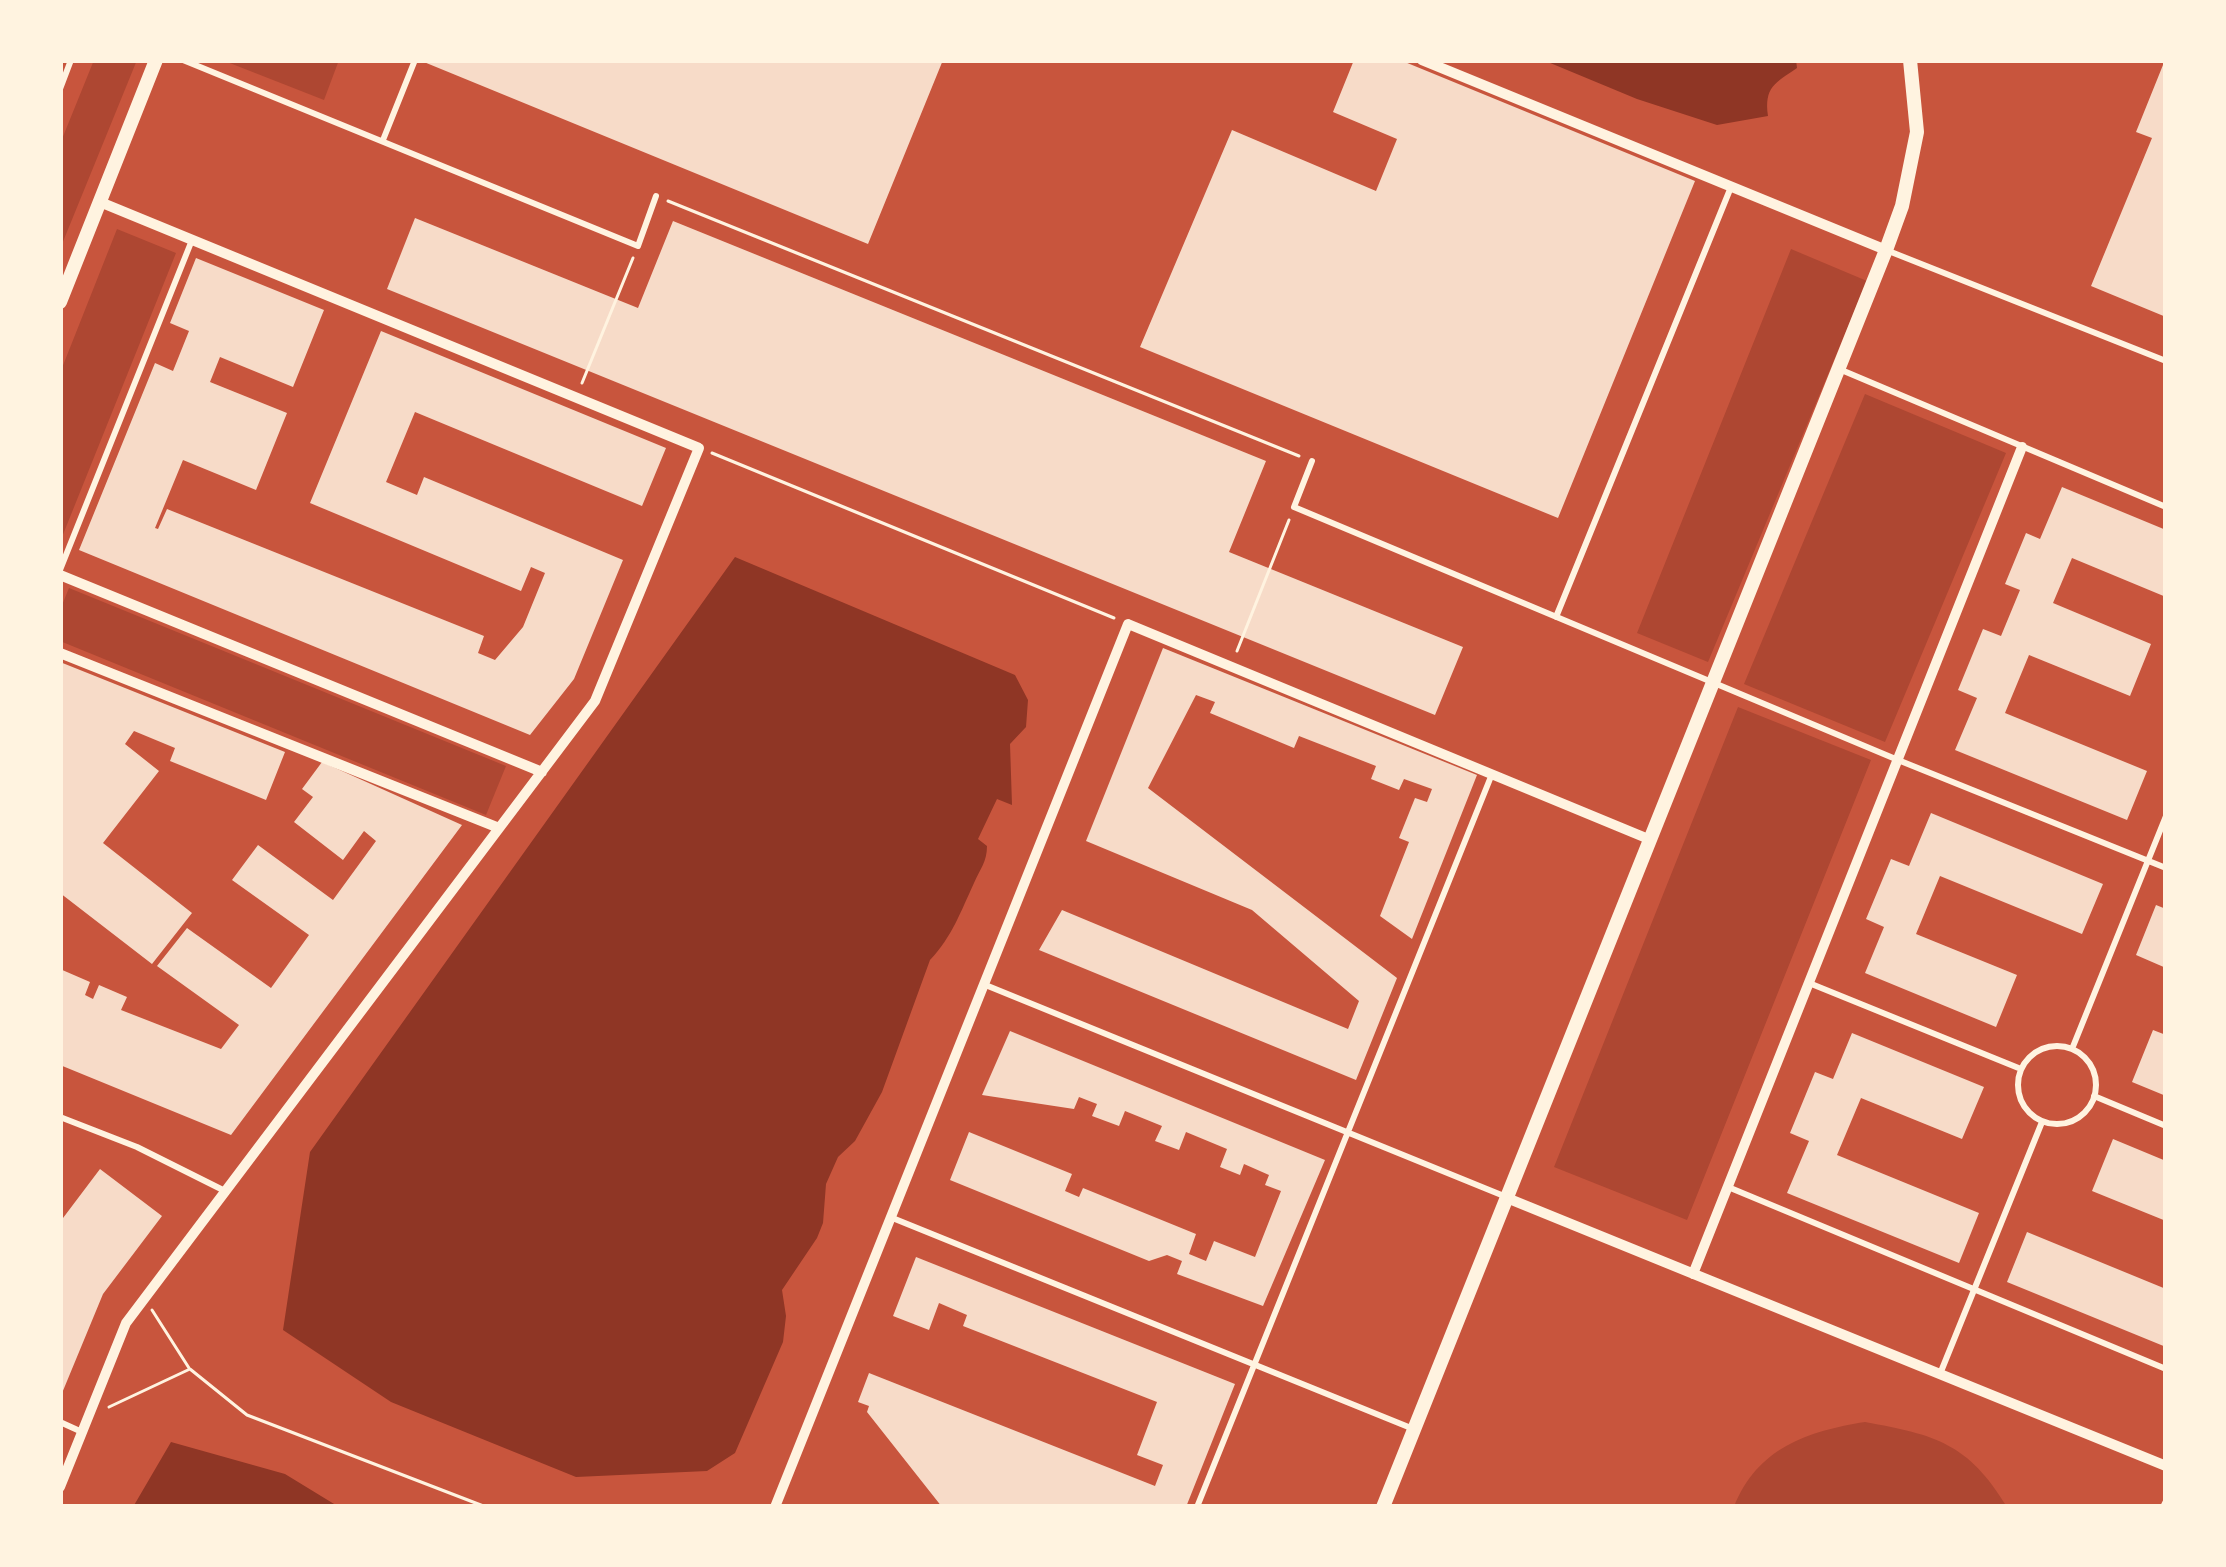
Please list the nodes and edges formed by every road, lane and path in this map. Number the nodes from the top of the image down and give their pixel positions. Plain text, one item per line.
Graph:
1 (71, 60) edge
2 (156, 60) edge
3 (183, 60) edge
4 (415, 60) edge
5 (1422, 60) edge
6 (1910, 60) edge
7 (60, 88) edge
8 (382, 141) junction
9 (1730, 187) junction
10 (656, 196) joint
11 (100, 202) junction
12 (192, 239) junction
13 (638, 246) junction
14 (1886, 250) junction
15 (65, 275) edge
16 (60, 302) edge
17 (2166, 361) edge
18 (1839, 370) junction
19 (576, 398) junction
20 (2022, 447) junction
21 (699, 448) junction
22 (1312, 461) joint
23 (1294, 507) junction
24 (2166, 507) edge
25 (60, 572) edge
26 (1556, 617) junction
27 (1128, 624) junction
28 (60, 653) edge
29 (1231, 667) junction
30 (1714, 683) junction
31 (1898, 760) junction
32 (542, 772) junction
33 (1492, 774) junction
34 (2166, 816) edge
35 (499, 828) junction
36 (1651, 839) junction
37 (2148, 861) junction
38 (2166, 868) edge
39 (1809, 983) junction
40 (983, 984) junction
41 (2072, 1049) junction
42 (2021, 1069) junction
43 (2095, 1096) junction
44 (60, 1117) edge
45 (2042, 1122) junction
46 (2166, 1126) edge
47 (1347, 1132) junction
48 (1729, 1187) junction
49 (225, 1191) junction
50 (1508, 1198) junction
51 (890, 1216) junction
52 (1694, 1274) junction
53 (1974, 1291) junction
54 (144, 1298) junction
55 (1253, 1365) junction
56 (190, 1369) junction
57 (2166, 1369) edge
58 (1940, 1374) junction
59 (88, 1416) junction
60 (60, 1422) edge
61 (1414, 1430) junction
62 (82, 1432) junction
63 (2166, 1466) edge
64 (60, 1486) edge
65 (486, 1507) edge
66 (775, 1507) edge
67 (1197, 1507) edge
68 (1382, 1507) edge

1 - 7 lane
2 - 11 street
3 - 8 lane
4 - 8 lane
5 - 9 street
6 - 14 street
8 - 13 lane
9 - 14 street
9 - 26 lane
10 - 13 lane
10 - 22 path
11 - 12 street
11 - 15 street
12 - 19 street
12 - 25 lane
13 - 19 path
14 - 17 lane
14 - 18 street
15 - 16 street
18 - 20 lane
18 - 30 street
19 - 21 street
20 - 24 lane
20 - 31 street
21 - 27 path
21 - 32 street
22 - 23 lane
23 - 26 lane
23 - 29 path
25 - 32 street
26 - 30 lane
27 - 29 street
27 - 40 street
28 - 35 street
29 - 33 street
30 - 31 lane
30 - 36 street
31 - 37 lane
31 - 39 street
32 - 35 street
33 - 36 street
33 - 47 lane
34 - 37 lane
35 - 49 street
36 - 50 street
37 - 38 lane
37 - 41 lane
39 - 42 lane
39 - 48 street
40 - 47 lane
40 - 51 street
41 - 42 lane
41 - 43 lane
42 - 45 lane
43 - 45 lane
43 - 46 lane
44 - 49 lane
45 - 53 lane
47 - 50 lane
47 - 55 lane
48 - 52 street
48 - 53 lane
49 - 54 street
50 - 52 street
50 - 61 street
51 - 55 lane
51 - 66 street
52 - 58 street
53 - 57 lane
53 - 58 lane
54 - 56 path
54 - 59 street
55 - 61 lane
55 - 67 lane
56 - 59 path
56 - 65 path
58 - 63 street
59 - 62 street
60 - 62 lane
61 - 68 street
62 - 64 street

